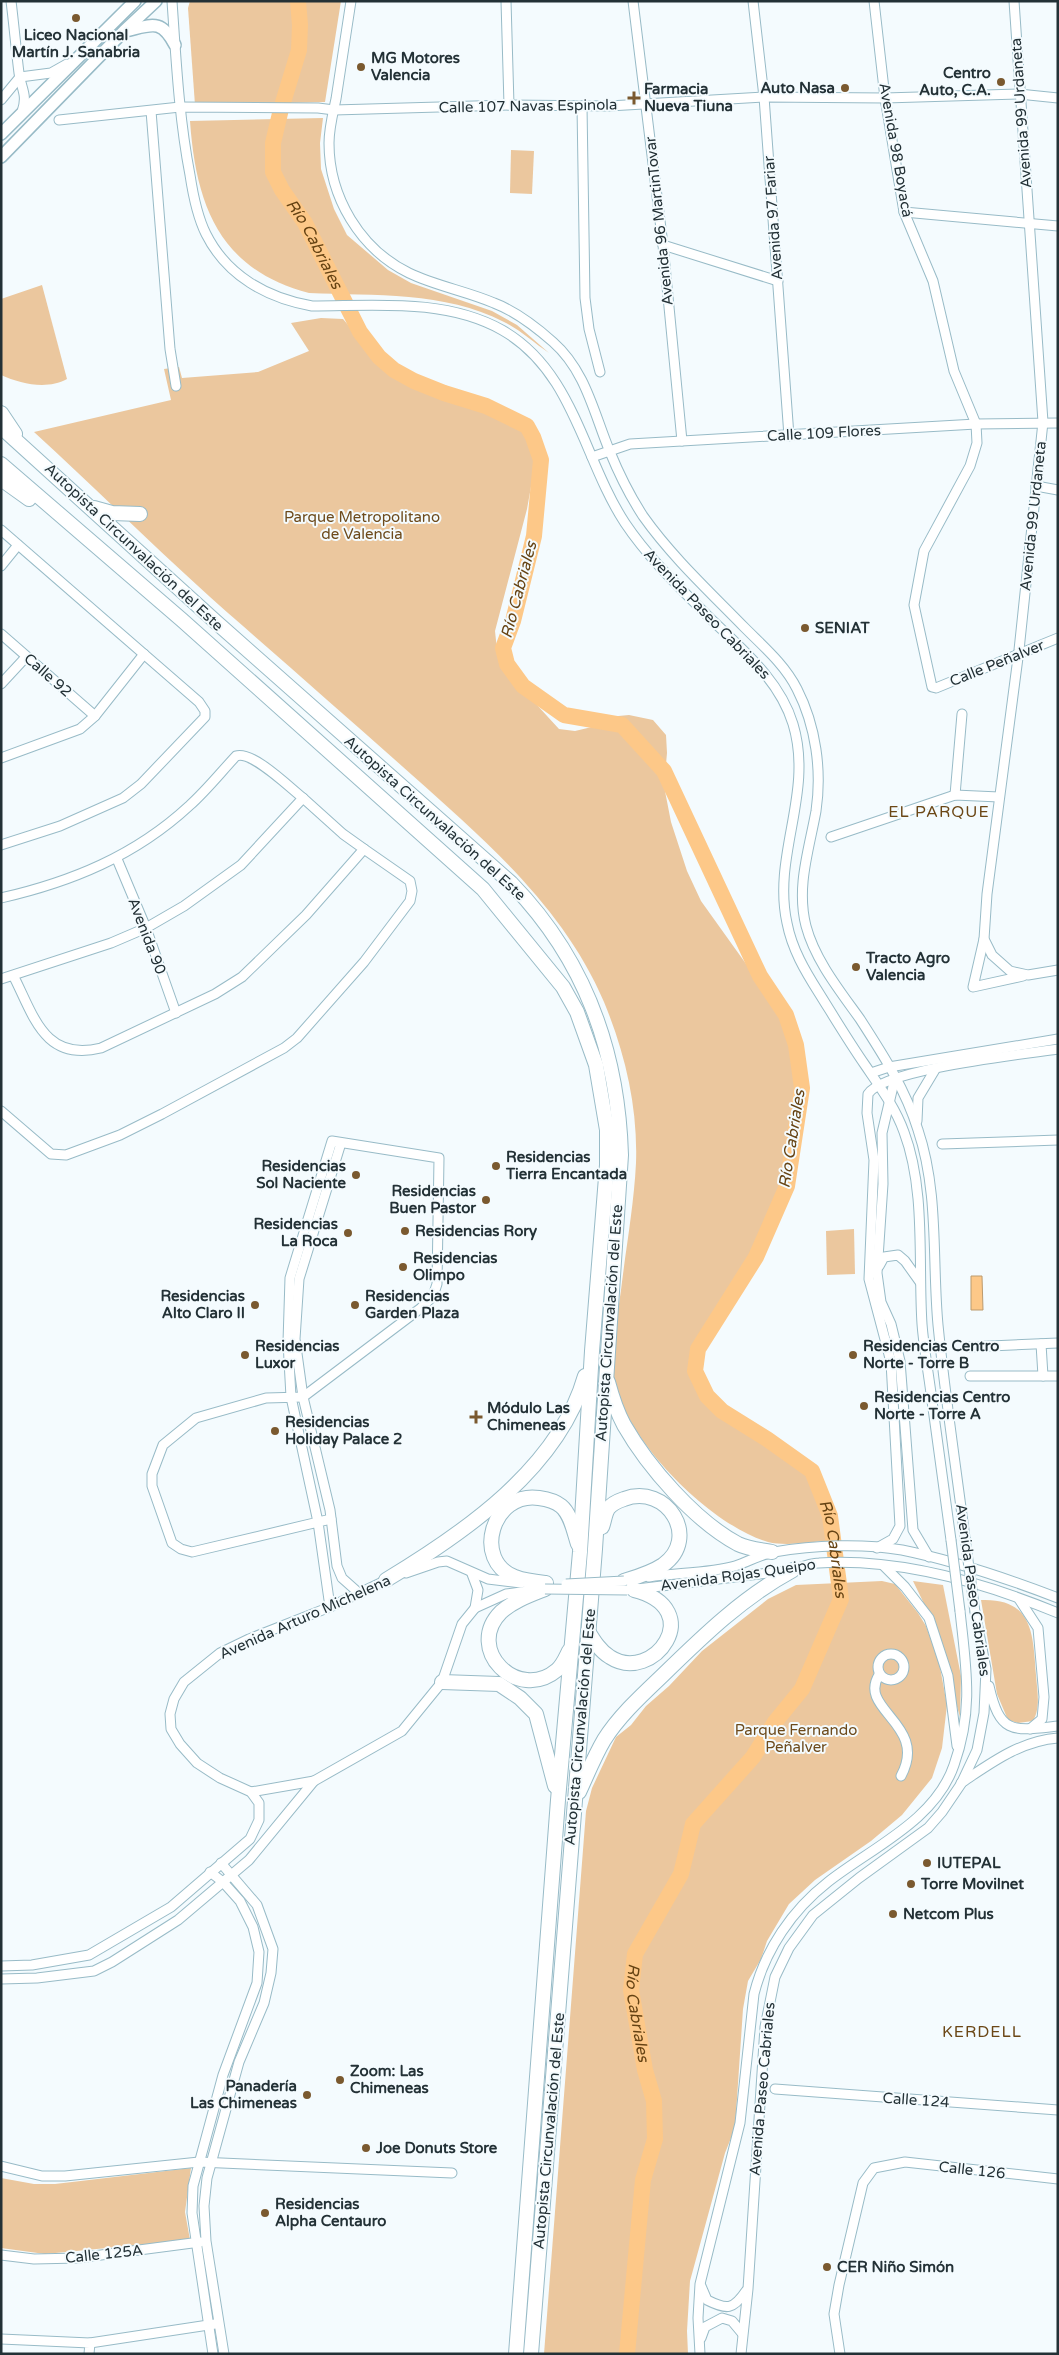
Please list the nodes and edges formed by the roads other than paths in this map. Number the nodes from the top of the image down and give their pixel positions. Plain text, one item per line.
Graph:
1 (11, 1) edge
2 (135, 1) edge
3 (156, 1) edge
4 (172, 1) edge
5 (351, 1) edge
6 (506, 1) edge
7 (633, 1) edge
8 (753, 1) edge
9 (874, 1) edge
10 (1014, 1) edge
11 (124, 31) junction
12 (175, 45) junction
13 (75, 60) junction
14 (20, 77) junction
15 (1019, 94) junction
16 (764, 97) junction
17 (885, 98) junction
18 (1058, 98) edge
19 (1, 100) edge
20 (645, 103) junction
21 (509, 105) junction
22 (582, 106) junction
23 (180, 107) junction
24 (334, 110) junction
25 (151, 111) junction
26 (22, 112) junction
27 (60, 120) dead end
28 (1, 134) edge
29 (1, 157) edge
30 (904, 212) junction
31 (1029, 223) junction
32 (1058, 226) edge
33 (663, 244) junction
34 (778, 281) junction
35 (600, 372) dead end
36 (176, 386) dead end
37 (1, 414) edge
38 (1043, 422) junction
39 (1058, 422) edge
40 (976, 424) junction
41 (1, 427) edge
42 (789, 436) junction
43 (682, 441) junction
44 (22, 444) junction
45 (609, 452) junction
46 (592, 457) junction
47 (1, 464) edge
48 (1, 479) edge
49 (1036, 486) junction
50 (1058, 490) edge
51 (92, 508) junction
52 (1, 530) edge
53 (82, 535) junction
54 (129, 543) junction
55 (18, 545) junction
56 (1, 566) edge
57 (1, 634) edge
58 (1058, 638) edge
59 (144, 654) junction
60 (1017, 655) junction
61 (26, 657) junction
62 (1, 684) edge
63 (936, 688) joint
64 (962, 714) dead end
65 (95, 716) junction
66 (1, 758) edge
67 (955, 795) junction
68 (303, 798) junction
69 (999, 798) junction
70 (831, 837) dead end
71 (1, 845) edge
72 (364, 849) junction
73 (117, 859) junction
74 (1, 898) edge
75 (146, 928) junction
76 (984, 939) junction
77 (1058, 970) edge
78 (1028, 975) junction
79 (12, 976) junction
80 (1, 978) edge
81 (176, 1013) junction
82 (1058, 1039) edge
83 (1058, 1049) edge
84 (889, 1067) junction
85 (936, 1068) junction
86 (871, 1073) junction
87 (895, 1078) junction
88 (880, 1084) junction
89 (888, 1099) junction
90 (1, 1111) edge
91 (917, 1124) junction
92 (1058, 1140) edge
93 (337, 1142) junction
94 (942, 1144) dead end
95 (877, 1273) junction
96 (920, 1282) junction
97 (1058, 1343) edge
98 (1042, 1344) junction
99 (968, 1347) dead end
100 (592, 1351) junction
101 (605, 1375) junction
102 (970, 1376) dead end
103 (1043, 1376) junction
104 (1058, 1376) edge
105 (291, 1397) junction
106 (302, 1397) junction
107 (331, 1519) junction
108 (318, 1522) junction
109 (877, 1548) junction
110 (595, 1549) junction
111 (580, 1552) junction
112 (772, 1552) junction
113 (929, 1557) junction
114 (884, 1566) junction
115 (793, 1570) junction
116 (472, 1574) junction
117 (386, 1580) junction
118 (546, 1586) junction
119 (628, 1587) junction
120 (360, 1594) junction
121 (1058, 1598) edge
122 (1019, 1599) junction
123 (330, 1607) junction
124 (475, 1608) junction
125 (1058, 1613) edge
126 (588, 1631) junction
127 (571, 1648) junction
128 (986, 1669) junction
129 (879, 1675) dead end
130 (442, 1682) junction
131 (1058, 1726) edge
132 (1030, 1729) junction
133 (1058, 1738) edge
134 (958, 1752) junction
135 (901, 1776) dead end
136 (314, 1781) junction
137 (961, 1784) junction
138 (251, 1792) junction
139 (558, 1800) junction
140 (574, 1802) junction
141 (221, 1862) junction
142 (210, 1872) junction
143 (232, 1874) junction
144 (223, 1882) junction
145 (1, 1966) edge
146 (1, 1980) edge
147 (775, 2089) dead end
148 (1058, 2110) edge
149 (199, 2162) junction
150 (213, 2163) junction
151 (1, 2166) edge
152 (452, 2173) dead end
153 (1058, 2179) edge
154 (206, 2240) junction
155 (196, 2243) junction
156 (1, 2255) edge
157 (700, 2284) junction
158 (748, 2289) junction
159 (214, 2324) junction
160 (742, 2333) junction
161 (1, 2339) edge
162 (700, 2342) junction
163 (90, 2343) junction
164 (89, 2354) edge
165 (213, 2354) edge
166 (224, 2354) edge
167 (516, 2354) edge
168 (531, 2354) edge
169 (700, 2354) edge
170 (741, 2354) edge
171 (840, 2354) edge

1 - 14 street
2 - 13 main road
3 - 11 main road
4 - 12 street, Avenida Paseo Cabriales
5 - 24 street, Avenida Paseo Cabriales
6 - 21 street
7 - 20 street, Avenida 96 MartinTovar
8 - 16 street, Avenida 97 Fariar
9 - 17 street, Avenida 98 Boyacá
10 - 15 street, Avenida 99 Urdaneta
11 - 12 main road
11 - 29 main road
12 - 23 street, Avenida Paseo Cabriales
13 - 14 street
13 - 26 main road
14 - 19 street
14 - 26 street
15 - 17 street, Calle 107 Navas Espinola
15 - 18 street, Calle 107 Navas Espinola
15 - 31 street, Avenida 99 Urdaneta
16 - 17 street, Calle 107 Navas Espinola
16 - 20 street, Calle 107 Navas Espinola
16 - 34 street, Avenida 97 Fariar
17 - 30 street, Avenida 98 Boyacá
20 - 22 street, Calle 107 Navas Espinola
20 - 33 street, Avenida 96 MartinTovar
21 - 22 street, Calle 107 Navas Espinola
21 - 24 street, Calle 107 Navas Espinola
22 - 35 street
23 - 24 street, Calle 107 Navas Espinola
23 - 25 street, Calle 107 Navas Espinola
23 - 46 street, Avenida Paseo Cabriales
24 - 45 street, Avenida Paseo Cabriales
25 - 27 street, Calle 107 Navas Espinola
25 - 36 street
26 - 28 main road
30 - 31 street
30 - 40 street, Avenida 98 Boyacá
31 - 32 street
31 - 38 street, Avenida 99 Urdaneta
33 - 34 street
33 - 43 street, Avenida 96 MartinTovar
34 - 42 street, Avenida 97 Fariar
37 - 44 highway
38 - 39 street, Calle 109 Flores
38 - 40 street, Calle 109 Flores
38 - 49 street, Avenida 99 Urdaneta
40 - 42 street, Calle 109 Flores
40 - 63 street, Avenida 98 Boyacá
41 - 44 highway, Autopista Circunvalación del Este
42 - 43 street, Calle 109 Flores
43 - 45 street, Calle 109 Flores
44 - 51 highway, Autopista Circunvalación del Este
45 - 46 street, Calle 109 Flores
45 - 84 street, Avenida Paseo Cabriales
46 - 86 street, Avenida Paseo Cabriales
47 - 53 highway, Autopista Circunvalación del Este
48 - 53 highway
49 - 50 street
49 - 60 street, Avenida 99 Urdaneta
51 - 54 highway, Autopista Circunvalación del Este
51 - 54 highway
52 - 55 street
53 - 100 highway, Autopista Circunvalación del Este
54 - 101 highway, Autopista Circunvalación del Este
55 - 56 street
55 - 59 street
57 - 61 street, Calle 92
58 - 60 street, Calle Peñalver
59 - 65 street
59 - 71 street
60 - 63 street, Calle Peñalver
60 - 69 street, Avenida 99 Urdaneta
61 - 62 street
61 - 65 street, Calle 92
64 - 67 street
65 - 66 street
67 - 69 street
67 - 70 street
68 - 72 street
68 - 73 street
68 - 75 street
69 - 76 street, Avenida 99 Urdaneta
72 - 81 street
72 - 90 street
73 - 74 street
73 - 75 street, Avenida 90
75 - 79 street
75 - 81 street, Avenida 90
76 - 78 street
76 - 78 street, Avenida 99 Urdaneta
77 - 78 street
79 - 80 street
79 - 81 street
82 - 84 street
83 - 85 street
84 - 86 street
84 - 87 street, Avenida Paseo Cabriales
85 - 87 street
85 - 91 street
86 - 88 street, Avenida Paseo Cabriales
87 - 88 street
87 - 89 street
87 - 91 street, Avenida Paseo Cabriales
88 - 89 street, Avenida Paseo Cabriales
88 - 109 street
89 - 95 street
89 - 96 street, Avenida Paseo Cabriales
91 - 128 street, Avenida Paseo Cabriales, bridge
92 - 94 street
93 - 105 street
93 - 106 street
93 - 106 street
95 - 96 street
95 - 113 street
96 - 134 street, Avenida Paseo Cabriales, bridge
97 - 98 street
98 - 99 street
98 - 103 street
100 - 111 highway, Autopista Circunvalación del Este
100 - 117 highway
101 - 110 highway, Autopista Circunvalación del Este
101 - 112 highway
102 - 103 street
103 - 104 street
105 - 106 street
105 - 108 street
105 - 108 street
106 - 107 street
107 - 108 street
107 - 120 street
108 - 123 street
109 - 112 street, Avenida Rojas Queipo
109 - 113 street, Avenida Rojas Queipo
110 - 119 highway
110 - 126 highway, Autopista Circunvalación del Este
111 - 118 highway
111 - 127 highway, Autopista Circunvalación del Este
112 - 119 street, Avenida Rojas Queipo
113 - 121 street, Avenida Rojas Queipo
114 - 115 street, Avenida Rojas Queipo
114 - 122 street, Avenida Rojas Queipo
114 - 134 street
115 - 119 street, Avenida Rojas Queipo
115 - 140 highway
116 - 117 street, Avenida Arturo Michelena
116 - 118 street, Avenida Rojas Queipo
116 - 124 street
117 - 120 street, Avenida Arturo Michelena
118 - 119 street, Avenida Rojas Queipo, bridge
118 - 124 street, Avenida Rojas Queipo
118 - 127 highway
119 - 126 highway
120 - 123 street, Avenida Arturo Michelena
122 - 125 street, Avenida Rojas Queipo
122 - 132 street
123 - 138 street, Avenida Arturo Michelena
124 - 130 street
126 - 140 highway, Autopista Circunvalación del Este
127 - 139 highway, Autopista Circunvalación del Este
128 - 132 street
128 - 137 street, Avenida Paseo Cabriales
129 - 135 street
130 - 136 street
130 - 139 highway
131 - 132 street
133 - 137 street
134 - 157 street, Avenida Paseo Cabriales
136 - 138 street
136 - 143 street
137 - 158 street, Avenida Paseo Cabriales
138 - 141 street
139 - 167 highway, Autopista Circunvalación del Este
140 - 168 highway, Autopista Circunvalación del Este
141 - 142 street
141 - 143 street
142 - 144 street
142 - 145 street
143 - 144 street
143 - 150 street
144 - 146 street
144 - 149 street
147 - 148 street, Calle 124
149 - 150 street
149 - 151 street
149 - 155 street
150 - 152 street
150 - 154 street
153 - 171 street, Calle 126
154 - 155 street, Calle 125A
154 - 159 street
155 - 156 street, Calle 125A
155 - 159 street
157 - 158 street
157 - 162 street, Avenida Paseo Cabriales
158 - 160 street, Avenida Paseo Cabriales
159 - 163 street
159 - 165 street
159 - 166 street
160 - 162 street
160 - 170 street, Avenida Paseo Cabriales
161 - 163 street
162 - 169 street, Avenida Paseo Cabriales
163 - 164 street

